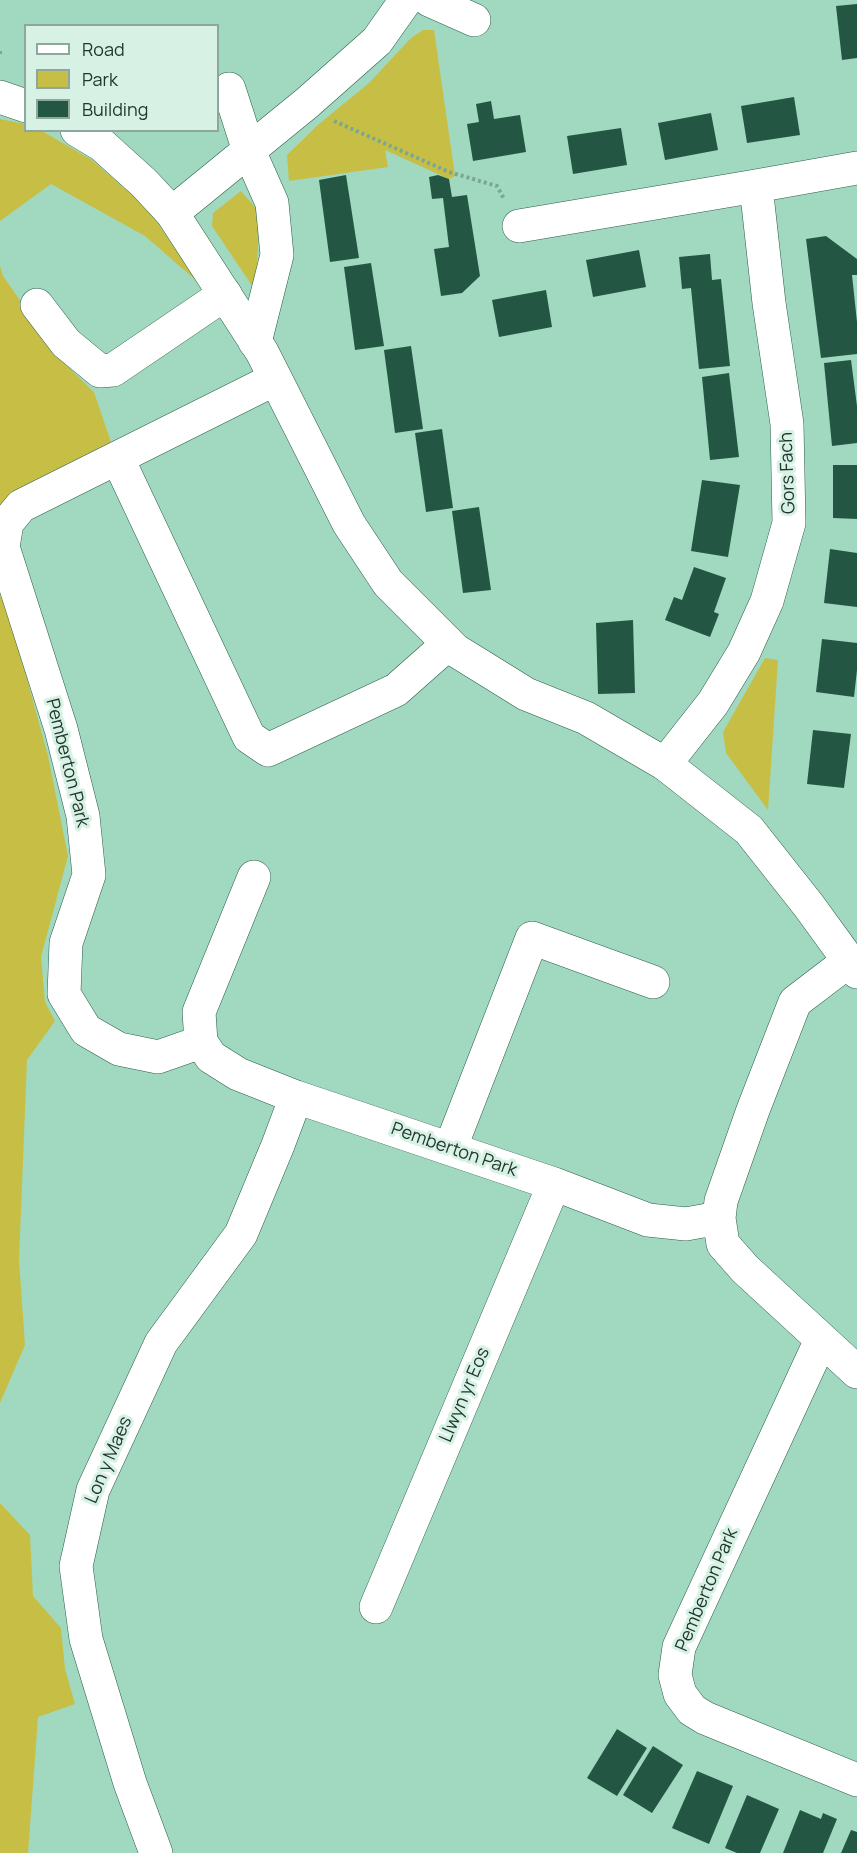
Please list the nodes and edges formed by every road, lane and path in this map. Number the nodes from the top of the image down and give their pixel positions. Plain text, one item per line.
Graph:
1 (406, 0) edge
2 (429, 0) edge
3 (474, 20) dead end
4 (229, 89) dead end
5 (0, 97) edge
6 (307, 103) junction
7 (24, 105) edge
8 (80, 132) edge
9 (249, 150) junction
10 (857, 168) edge
11 (756, 186) junction
12 (172, 213) junction
13 (519, 226) joint
14 (225, 294) junction
15 (38, 305) dead end
16 (255, 342) junction
17 (275, 379) junction
18 (118, 459) junction
19 (448, 644) junction
20 (665, 764) junction
21 (254, 877) dead end
22 (853, 966) edge
23 (653, 982) dead end
24 (201, 1042) junction
25 (296, 1096) junction
26 (450, 1149) junction
27 (554, 1184) junction
28 (719, 1218) junction
29 (821, 1340) junction
30 (857, 1372) edge
31 (376, 1607) dead end
32 (857, 1780) edge
33 (156, 1853) edge

1 - 6 street
2 - 3 street
4 - 9 street
5 - 7 street
6 - 9 street
6 - 13 path
8 - 12 street
9 - 12 street
9 - 16 street
10 - 11 street
11 - 13 street
11 - 20 street, Gors Fach
12 - 14 street
14 - 15 street
14 - 16 street
16 - 17 street
17 - 18 street, Pemberton Park
17 - 19 street
18 - 19 street
18 - 24 street, Pemberton Park
19 - 20 street
20 - 22 street
21 - 24 street
22 - 28 street
23 - 26 street
24 - 25 street, Pemberton Park
25 - 26 street, Pemberton Park
25 - 33 street, Lon y Maes
26 - 27 street, Pemberton Park
27 - 28 street, Pemberton Park
27 - 31 street, Llwyn yr Eos
28 - 29 street
29 - 30 street
29 - 32 street, Pemberton Park

